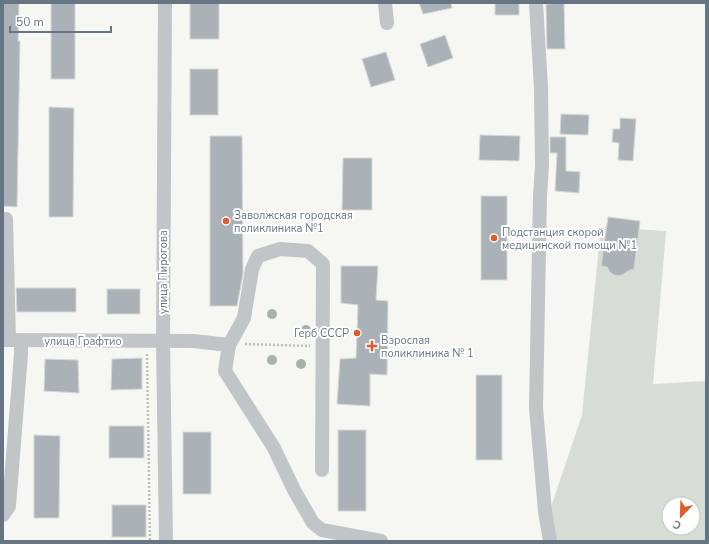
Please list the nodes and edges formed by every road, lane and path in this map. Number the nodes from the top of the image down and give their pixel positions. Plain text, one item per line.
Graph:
1 (165, 3) edge
2 (384, 3) edge
3 (536, 3) edge
4 (387, 23) dead end
5 (3, 219) edge
6 (11, 340) edge
7 (163, 341) junction
8 (251, 344) dead end
9 (228, 345) junction
10 (323, 346) junction
11 (140, 354) dead end
12 (322, 470) dead end
13 (3, 515) edge
14 (150, 541) edge
15 (166, 541) edge
16 (381, 541) edge
17 (550, 541) edge

1 - 7 street, улица Пирогова
2 - 4 street
3 - 17 street
5 - 6 street
6 - 7 street, улица Графтио
6 - 13 street
7 - 9 street, улица Графтио
7 - 15 street, улица Пирогова
8 - 10 path
9 - 10 street
9 - 16 street
10 - 12 street
11 - 14 path

